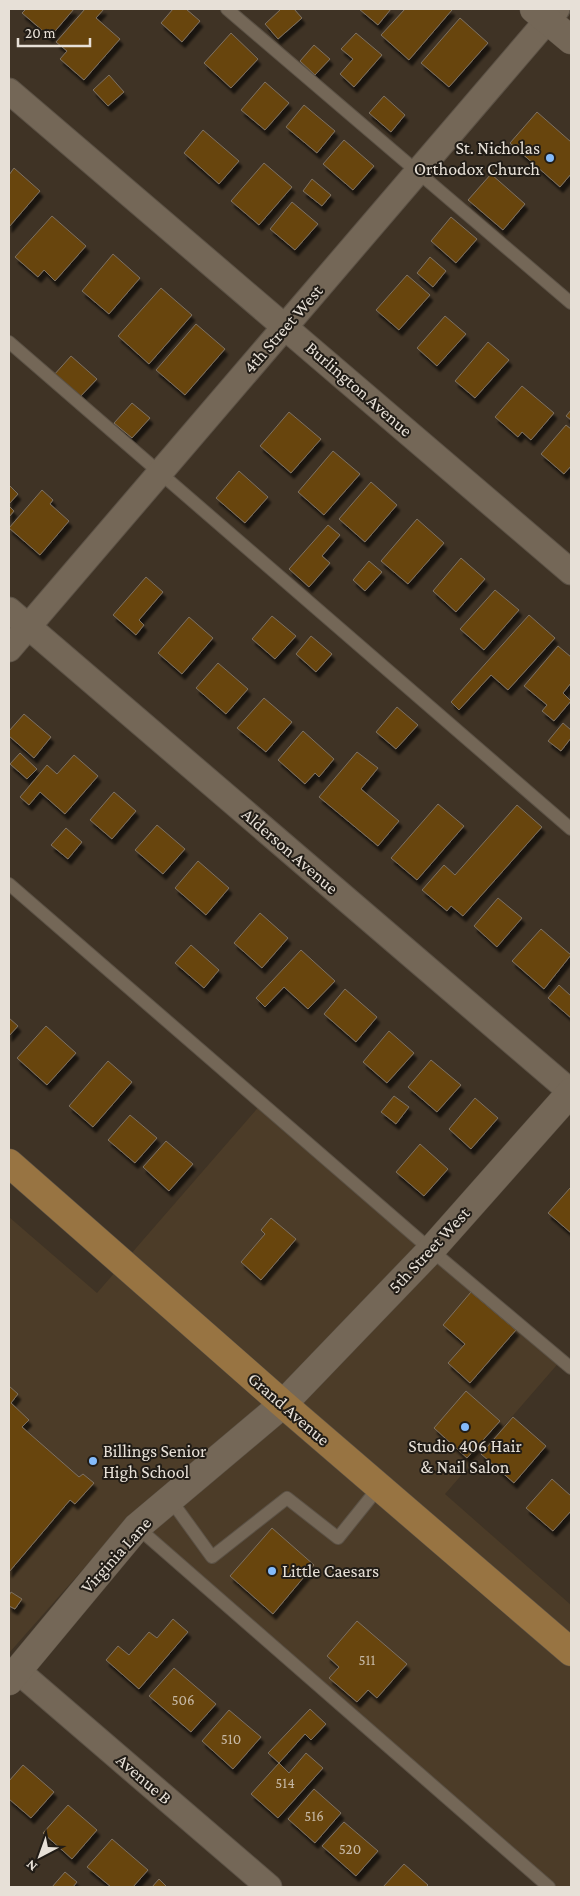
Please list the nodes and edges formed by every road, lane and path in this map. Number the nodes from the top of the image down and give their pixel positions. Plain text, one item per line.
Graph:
1 (227, 9) edge
2 (546, 13) edge
3 (571, 40) edge
4 (9, 91) edge
5 (418, 172) junction
6 (571, 303) edge
7 (286, 326) junction
8 (9, 342) edge
9 (161, 472) junction
10 (571, 572) edge
11 (9, 610) edge
12 (28, 627) junction
13 (9, 650) edge
14 (571, 829) edge
15 (9, 884) edge
16 (571, 1092) edge
17 (9, 1164) edge
18 (431, 1250) junction
19 (571, 1368) edge
20 (283, 1404) junction
21 (379, 1487) junction
22 (170, 1500) junction
23 (137, 1527) junction
24 (571, 1652) edge
25 (13, 1676) edge
26 (269, 1887) edge
27 (549, 1887) edge

1 - 5 lane
2 - 3 street
2 - 5 street, 4th Street West
4 - 7 street, Burlington Avenue
5 - 6 lane
5 - 7 street, 4th Street West
7 - 9 street, 4th Street West
7 - 10 street, Burlington Avenue
8 - 9 lane
9 - 12 street, 4th Street West
9 - 14 lane
11 - 12 street, Alderson Avenue
12 - 13 street, 4th Street West
12 - 16 street, Alderson Avenue
15 - 18 lane
16 - 18 street, 5th Street West
17 - 20 main road, Grand Avenue
18 - 19 lane
18 - 20 street, 5th Street West
20 - 21 main road, Grand Avenue
20 - 22 street, Virginia Lane
21 - 22 lane
21 - 24 main road, Grand Avenue
22 - 23 street, Virginia Lane
23 - 25 street, Virginia Lane
23 - 27 lane
25 - 26 street, Avenue B

